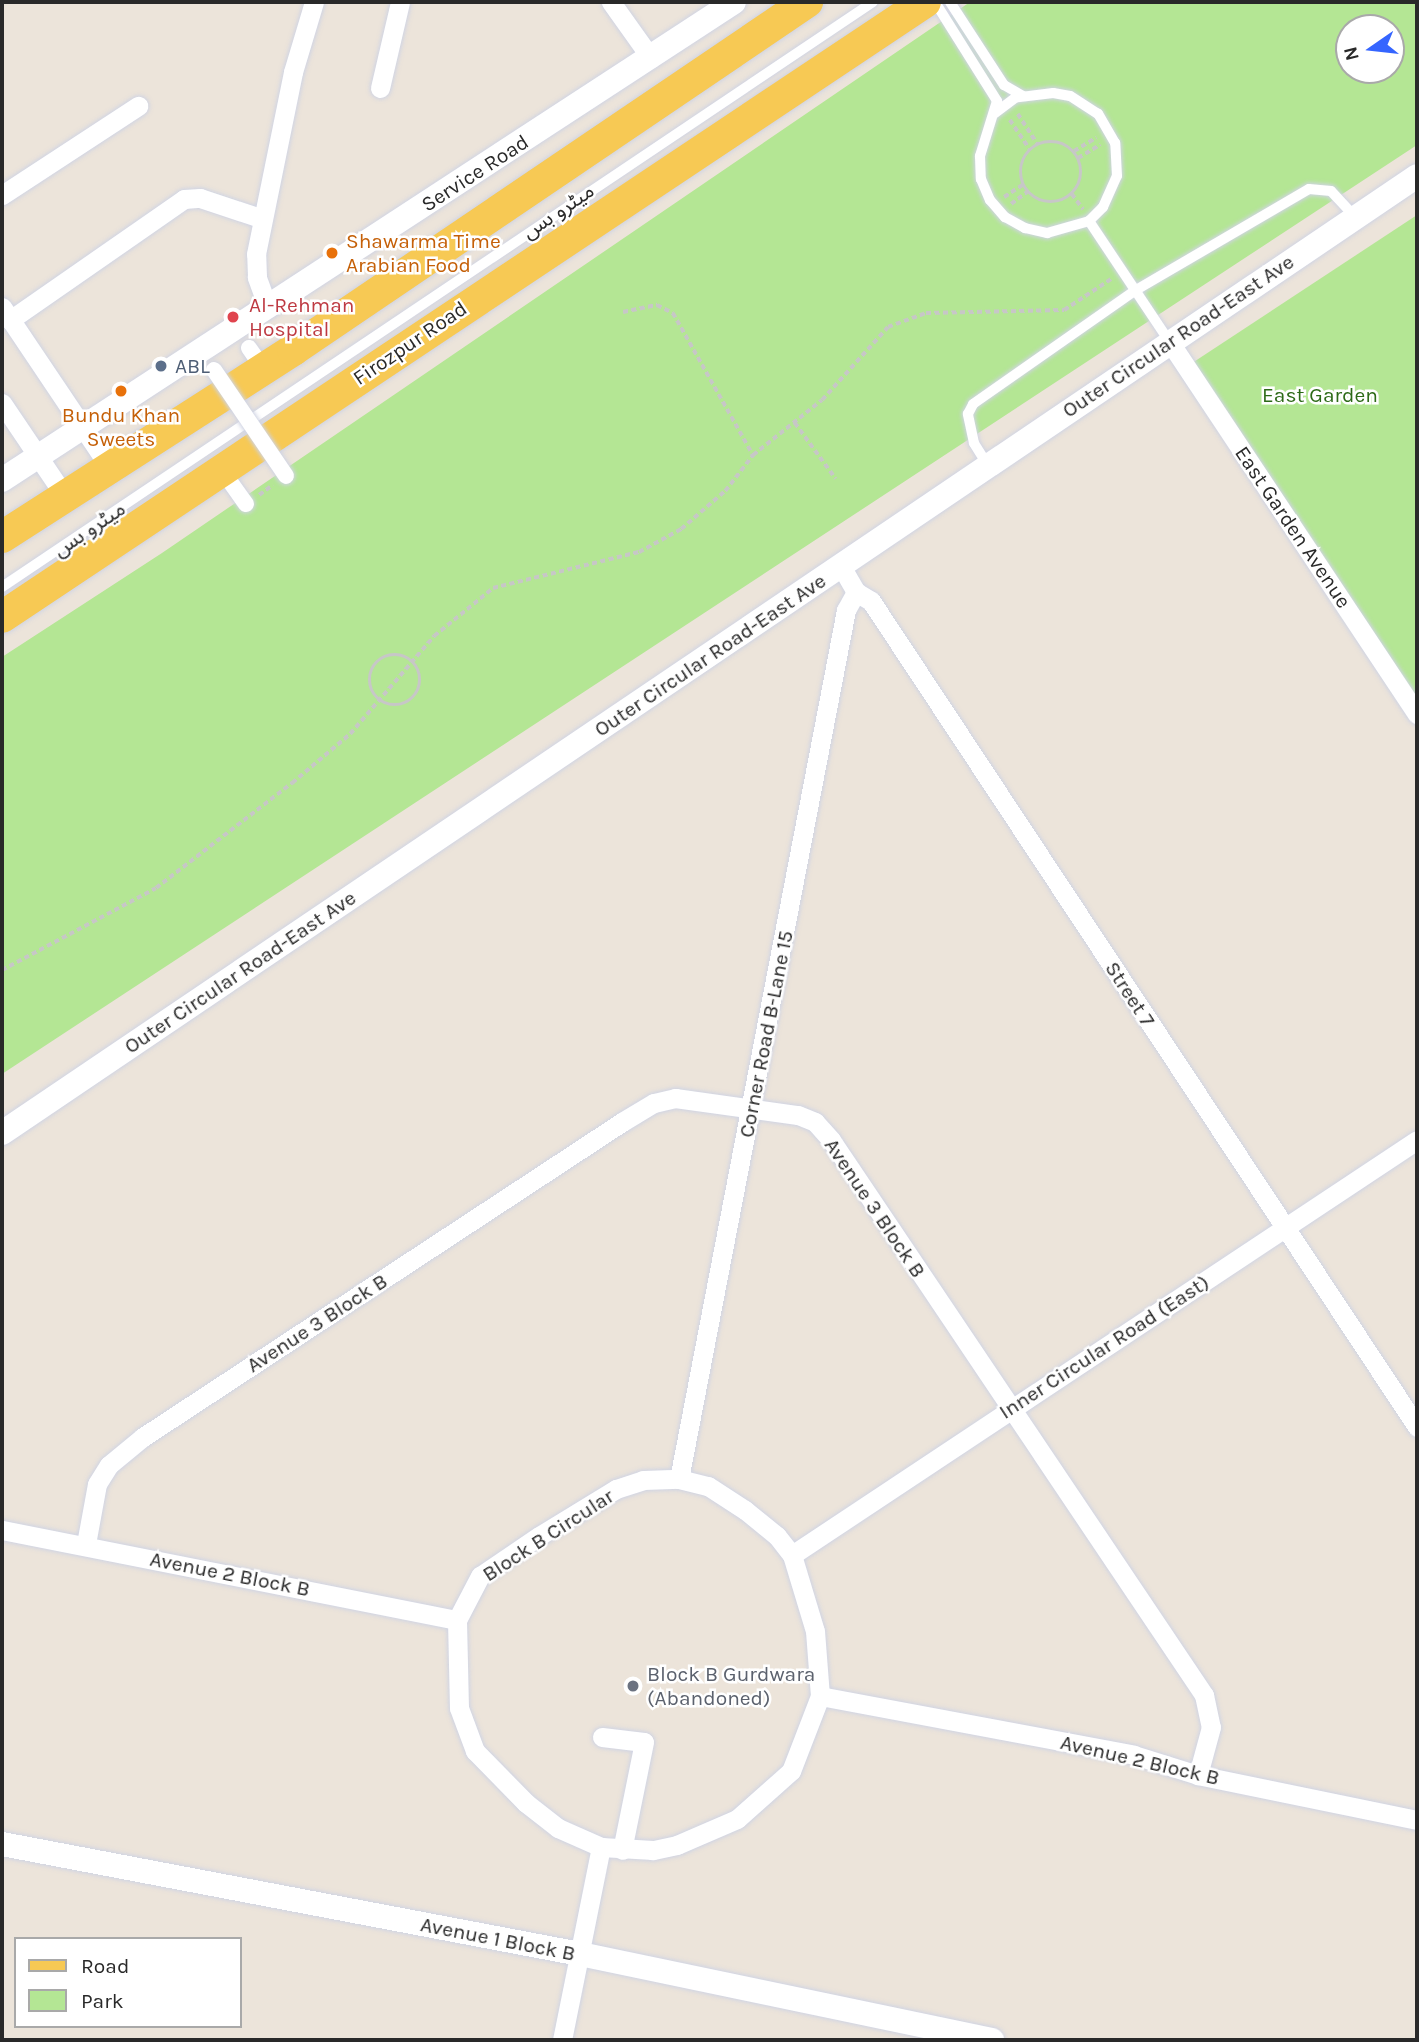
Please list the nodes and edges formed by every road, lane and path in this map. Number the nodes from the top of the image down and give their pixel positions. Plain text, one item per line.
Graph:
1 (314, 2) edge
2 (400, 2) edge
3 (611, 2) edge
4 (734, 2) edge
5 (807, 2) edge
6 (873, 2) edge
7 (925, 2) edge
8 (935, 2) edge
9 (950, 2) edge
10 (651, 58) junction
11 (380, 88) dead end
12 (1023, 96) junction
13 (138, 106) dead end
14 (1002, 107) junction
15 (1111, 133) junction
16 (1038, 145) junction
17 (1030, 150) junction
18 (1074, 151) junction
19 (1078, 158) junction
20 (1417, 176) edge
21 (1024, 184) junction
22 (1028, 191) junction
23 (2, 195) edge
24 (997, 208) junction
25 (1355, 217) junction
26 (263, 219) junction
27 (1089, 221) junction
28 (1122, 269) junction
29 (1136, 290) junction
30 (268, 308) junction
31 (623, 312) dead end
32 (6, 314) edge
33 (1169, 341) junction
34 (214, 370) dead end
35 (2, 403) edge
36 (795, 424) junction
37 (83, 428) junction
38 (753, 455) junction
39 (38, 457) junction
40 (987, 464) junction
41 (109, 467) junction
42 (221, 469) junction
43 (286, 476) joint
44 (836, 479) dead end
45 (2, 480) edge
46 (64, 495) junction
47 (246, 504) joint
48 (2, 537) edge
49 (841, 566) junction
50 (2, 587) edge
51 (856, 592) junction
52 (2, 617) edge
53 (411, 661) junction
54 (379, 699) junction
55 (1417, 714) edge
56 (2, 970) edge
57 (752, 1107) junction
58 (2, 1133) edge
59 (1417, 1140) edge
60 (1285, 1227) junction
61 (1009, 1410) junction
62 (1417, 1426) edge
63 (679, 1479) junction
64 (2, 1530) edge
65 (86, 1544) junction
66 (792, 1555) junction
67 (457, 1620) junction
68 (820, 1696) junction
69 (602, 1737) dead end
70 (1198, 1775) junction
71 (1417, 1820) edge
72 (2, 1844) edge
73 (601, 1847) junction
74 (622, 1850) junction
75 (580, 1954) junction
76 (562, 2040) edge
77 (992, 2040) edge

1 - 26 street
2 - 11 street
3 - 10 street
4 - 10 street, Service Road
5 - 41 main road
6 - 50 lane, میٹرو بس
7 - 42 main road, Firozpur Road
8 - 14 lane
9 - 12 lane
10 - 30 street, Service Road
12 - 14 lane
12 - 15 lane
13 - 23 street
14 - 16 path
14 - 17 path
14 - 24 lane
15 - 18 path
15 - 19 path
15 - 27 lane
16 - 17 path
16 - 18 path
17 - 21 path
18 - 19 path
19 - 22 path
20 - 25 street, Outer Circular Road-East Ave
21 - 22 path
21 - 24 path
22 - 24 path
24 - 27 lane
25 - 29 lane
25 - 33 street, Outer Circular Road-East Ave
26 - 30 street
26 - 32 street
27 - 28 lane
28 - 29 lane
28 - 36 path
29 - 33 lane
29 - 40 lane
30 - 37 street, Service Road
31 - 38 path
32 - 37 street
33 - 40 street, Outer Circular Road-East Ave
33 - 55 street, East Garden Avenue
34 - 43 street, bridge
35 - 39 street
36 - 38 path
36 - 44 path
37 - 39 street, Service Road
37 - 41 street
38 - 53 path
39 - 45 street, Service Road
39 - 46 street
40 - 49 street, Outer Circular Road-East Ave
41 - 46 main road
42 - 47 street
42 - 52 main road, Firozpur Road
43 - 47 path
46 - 48 main road
49 - 51 street, Street 7
49 - 58 street, Outer Circular Road-East Ave
51 - 57 street, Corner Road B-Lane 15
51 - 60 street, Street 7
53 - 54 path
53 - 54 path
53 - 54 path
54 - 56 path
57 - 61 street, Avenue 3 Block B
57 - 63 street, Corner Road B-Lane 15
57 - 65 street, Avenue 3 Block B
59 - 60 street, Inner Circular Road (East)
60 - 61 street, Inner Circular Road (East)
60 - 62 street, Street 7
61 - 66 street, Inner Circular Road (East)
61 - 70 street, Avenue 3 Block B
63 - 66 street, Block B Circular
63 - 67 street, Block B Circular
64 - 65 street, Avenue 2 Block B
65 - 67 street, Avenue 2 Block B
66 - 68 street, Block B Circular
67 - 73 street, Block B Circular
68 - 70 street, Avenue 2 Block B
68 - 74 street, Block B Circular
69 - 74 street
70 - 71 street, Avenue 2 Block B
72 - 75 street, Avenue 1 Block B
73 - 74 street, Block B Circular
73 - 75 street
75 - 76 street
75 - 77 street, Avenue 1 Block B

